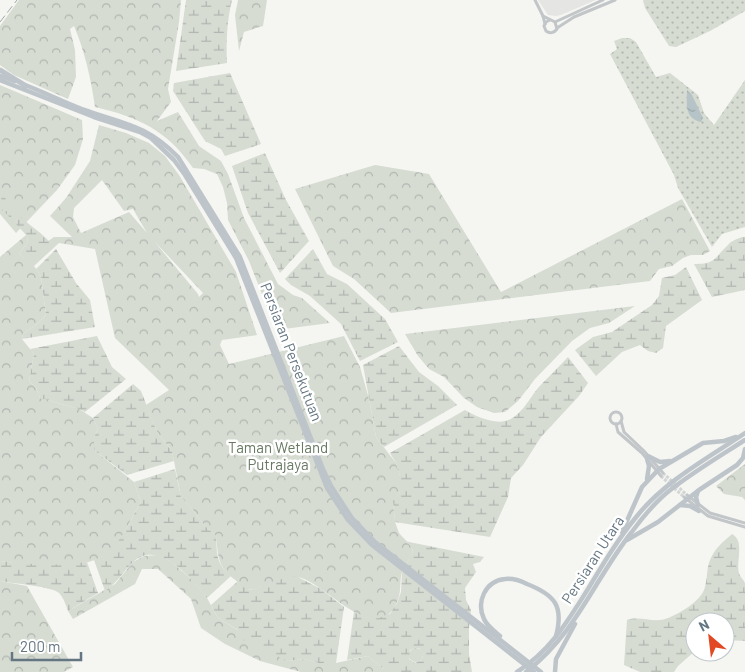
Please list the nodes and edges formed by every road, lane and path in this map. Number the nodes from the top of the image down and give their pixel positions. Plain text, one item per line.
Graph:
1 (535, 0) edge
2 (603, 0) edge
3 (613, 1) edge
4 (574, 15) junction
5 (543, 16) junction
6 (553, 21) junction
7 (545, 24) junction
8 (557, 28) junction
9 (0, 70) edge
10 (0, 76) edge
11 (0, 80) edge
12 (26, 86) junction
13 (80, 110) junction
14 (621, 421) junction
15 (616, 424) junction
16 (745, 433) edge
17 (745, 440) edge
18 (745, 449) edge
19 (647, 457) junction
20 (672, 461) junction
21 (658, 470) junction
22 (662, 475) tunnel mouth
23 (647, 480) junction
24 (699, 490) junction
25 (687, 497) junction
26 (680, 505) junction
27 (699, 508) junction
28 (745, 523) edge
29 (745, 527) edge
30 (622, 544) junction
31 (609, 553) junction
32 (582, 610) junction
33 (555, 640) junction
34 (519, 657) junction
35 (517, 672) edge
36 (526, 672) edge
37 (534, 672) edge
38 (542, 672) edge
39 (555, 672) edge

1 - 5 street
2 - 4 street
3 - 4 street
4 - 6 street
4 - 8 street
5 - 6 street
5 - 7 street
6 - 7 street
6 - 8 street
7 - 8 street
9 - 12 highway
10 - 12 main road, Persiaran Persekutuan
11 - 13 main road, Persiaran Persekutuan
12 - 13 main road, Persiaran Persekutuan
13 - 34 main road, Persiaran Persekutuan
14 - 15 street
14 - 15 street
14 - 19 street
15 - 19 street
16 - 20 main road
16 - 31 main road, Persiaran Utara
17 - 30 main road, Persiaran Utara
18 - 24 main road
19 - 20 main road
19 - 21 street
19 - 23 main road
20 - 21 main road
21 - 22 street
21 - 23 main road
23 - 31 main road
24 - 25 main road
24 - 27 main road
25 - 26 main road
25 - 27 street
26 - 27 main road
26 - 30 main road
27 - 28 street
27 - 29 street
30 - 32 main road, Persiaran Utara
31 - 33 main road, Persiaran Utara
32 - 36 main road, Persiaran Utara
32 - 39 main road
33 - 34 main road
33 - 35 main road, Persiaran Utara
34 - 37 main road, Persiaran Persekutuan
34 - 38 main road, Persiaran Persekutuan

